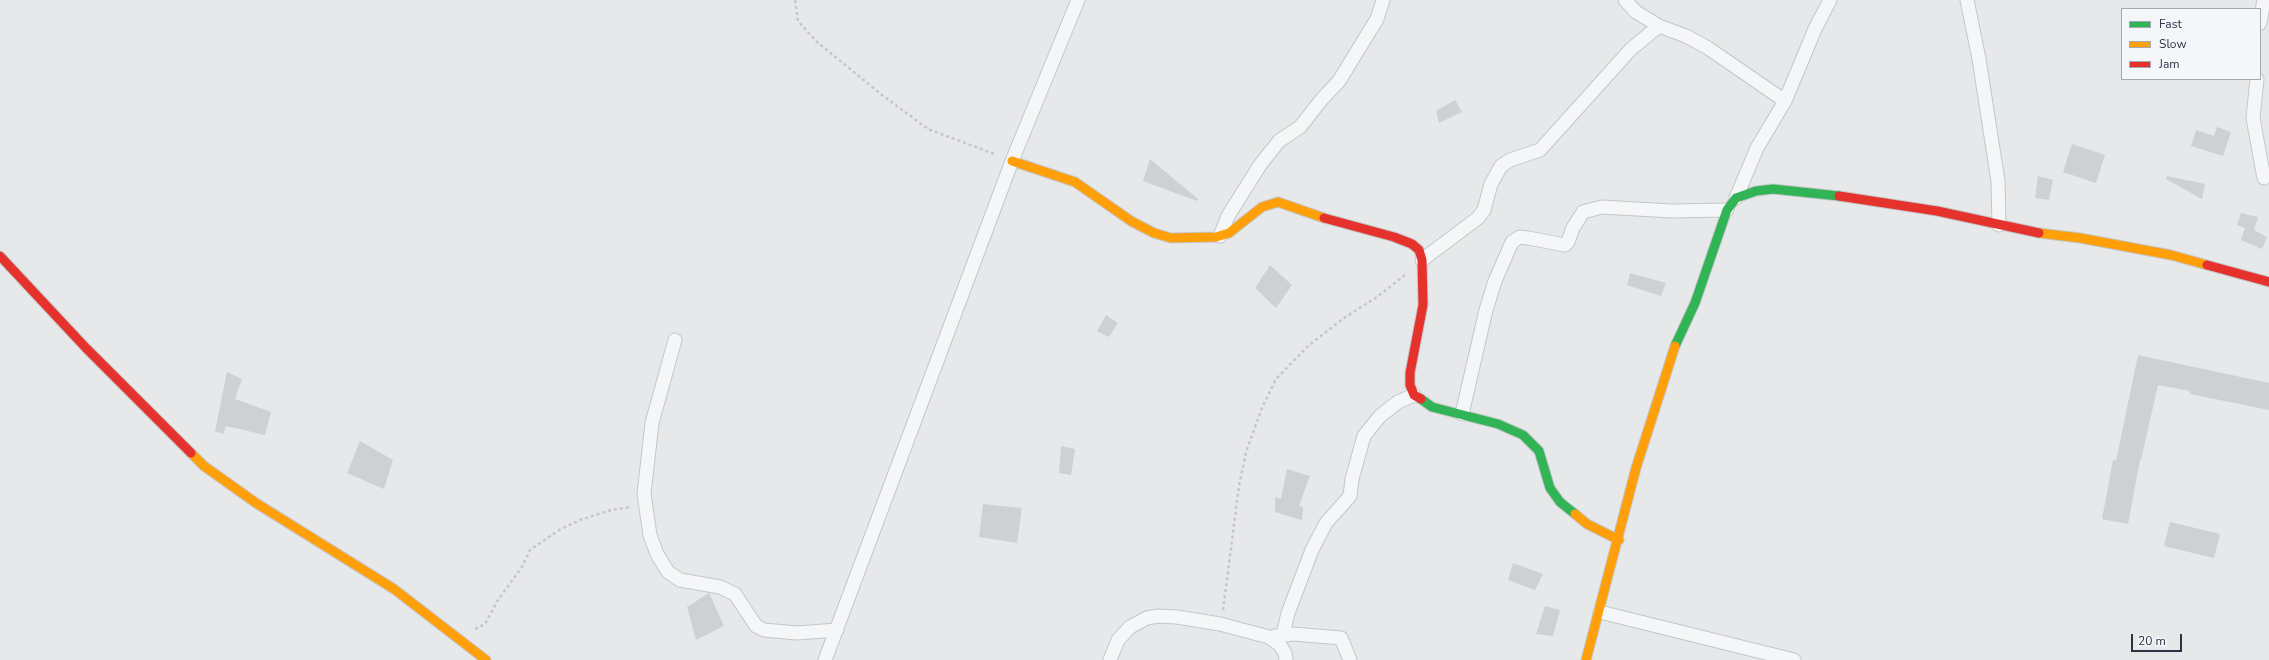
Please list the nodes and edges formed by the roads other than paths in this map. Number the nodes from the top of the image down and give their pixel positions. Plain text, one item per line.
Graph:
1 (1078, 0) edge
2 (1383, 0) edge
3 (1625, 0) edge
4 (1830, 0) edge
5 (1967, 0) edge
6 (2264, 0) edge
7 (2261, 17) edge
8 (1659, 26) junction
9 (2257, 80) edge
10 (1785, 101) junction
11 (1012, 161) junction
12 (2264, 178) dead end
13 (1736, 198) junction
14 (1727, 210) junction
15 (1999, 225) junction
16 (1220, 236) junction
17 (0, 256) edge
18 (1422, 260) junction
19 (2269, 282) edge
20 (675, 340) dead end
21 (1414, 395) junction
22 (1462, 414) junction
23 (1619, 540) junction
24 (1600, 612) junction
25 (837, 630) junction
26 (1283, 635) junction
27 (1269, 637) junction
28 (486, 660) edge
29 (825, 660) edge
30 (1110, 660) edge
31 (1286, 660) edge
32 (1350, 660) edge
33 (1586, 660) edge
34 (1794, 660) edge

1 - 11 street
2 - 16 street
3 - 8 street
4 - 10 street
5 - 15 street
6 - 7 street
8 - 10 street
8 - 18 street
9 - 12 street
10 - 13 street
11 - 16 street
11 - 25 street
13 - 14 street
13 - 15 street
14 - 22 street
14 - 23 street
15 - 19 street
16 - 18 street
17 - 28 street
18 - 21 street
20 - 25 street
21 - 22 street
21 - 26 street
22 - 23 street
23 - 24 street
24 - 33 street
24 - 34 street
25 - 29 street
26 - 27 street
26 - 32 street
27 - 30 street
27 - 31 street

